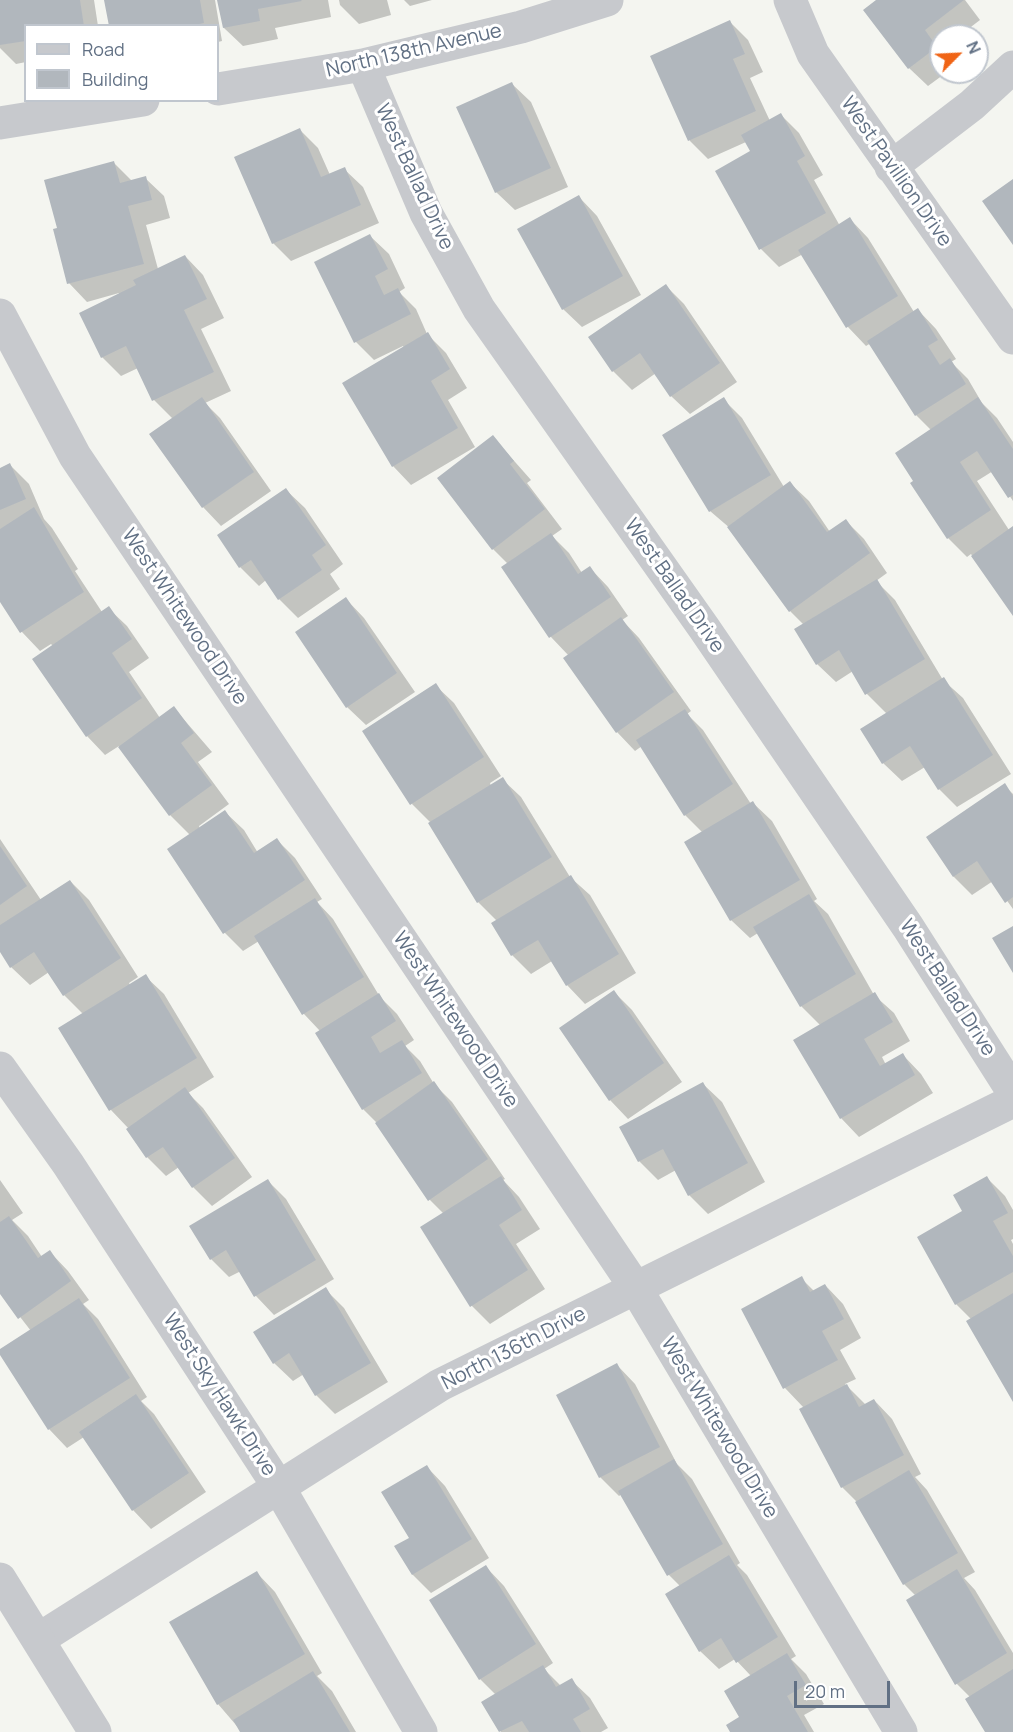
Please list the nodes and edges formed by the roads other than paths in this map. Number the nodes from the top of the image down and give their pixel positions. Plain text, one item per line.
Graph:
1 (607, 0) edge
2 (790, 0) edge
3 (363, 65) junction
4 (1013, 67) edge
5 (219, 89) edge
6 (131, 102) edge
7 (0, 123) edge
8 (891, 166) junction
9 (0, 315) edge
10 (1013, 338) edge
11 (0, 1068) edge
12 (1013, 1092) edge
13 (1013, 1101) edge
14 (635, 1287) junction
15 (278, 1486) junction
16 (0, 1579) edge
17 (39, 1639) junction
18 (95, 1732) edge
19 (421, 1732) edge
20 (901, 1732) edge

1 - 3 street, North 138th Avenue
2 - 8 street, West Pavillion Drive
3 - 5 street, North 138th Avenue
3 - 12 street, West Ballad Drive
4 - 8 street
6 - 7 street
8 - 10 street, West Pavillion Drive
9 - 14 street, West Whitewood Drive
11 - 15 street, West Sky Hawk Drive
13 - 14 street, North 136th Drive
14 - 15 street, North 136th Drive
14 - 20 street, West Whitewood Drive
15 - 17 street, North 136th Drive
15 - 19 street, West Sky Hawk Drive
16 - 17 street
17 - 18 street

